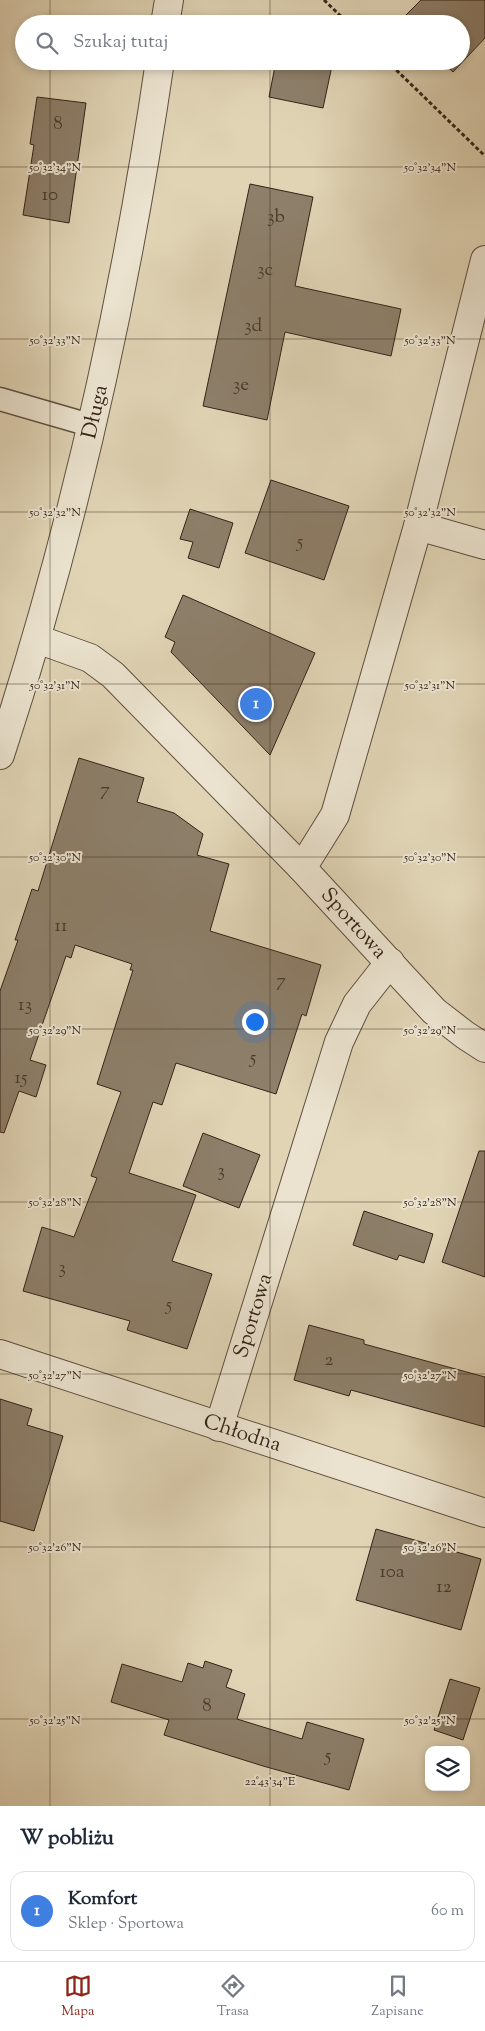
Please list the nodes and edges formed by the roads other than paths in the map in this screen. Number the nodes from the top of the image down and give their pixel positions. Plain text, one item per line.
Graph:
1 (168, 0) edge
2 (166, 15) edge
3 (158, 70) edge
4 (485, 260) edge
5 (0, 399) edge
6 (93, 426) junction
7 (418, 526) junction
8 (485, 544) edge
9 (37, 639) junction
10 (0, 755) edge
11 (302, 868) junction
12 (390, 962) junction
13 (485, 1048) edge
14 (0, 1354) edge
15 (219, 1427) junction
16 (485, 1513) edge

1 - 2 street
3 - 6 street, Długa
4 - 7 street
5 - 6 lane
6 - 9 street, Długa
7 - 8 street
7 - 11 street
9 - 10 street, Długa
9 - 11 street, Sportowa
11 - 12 street, Sportowa
12 - 13 street
12 - 15 street, Sportowa
14 - 15 street, Chłodna
15 - 16 street, Chłodna

